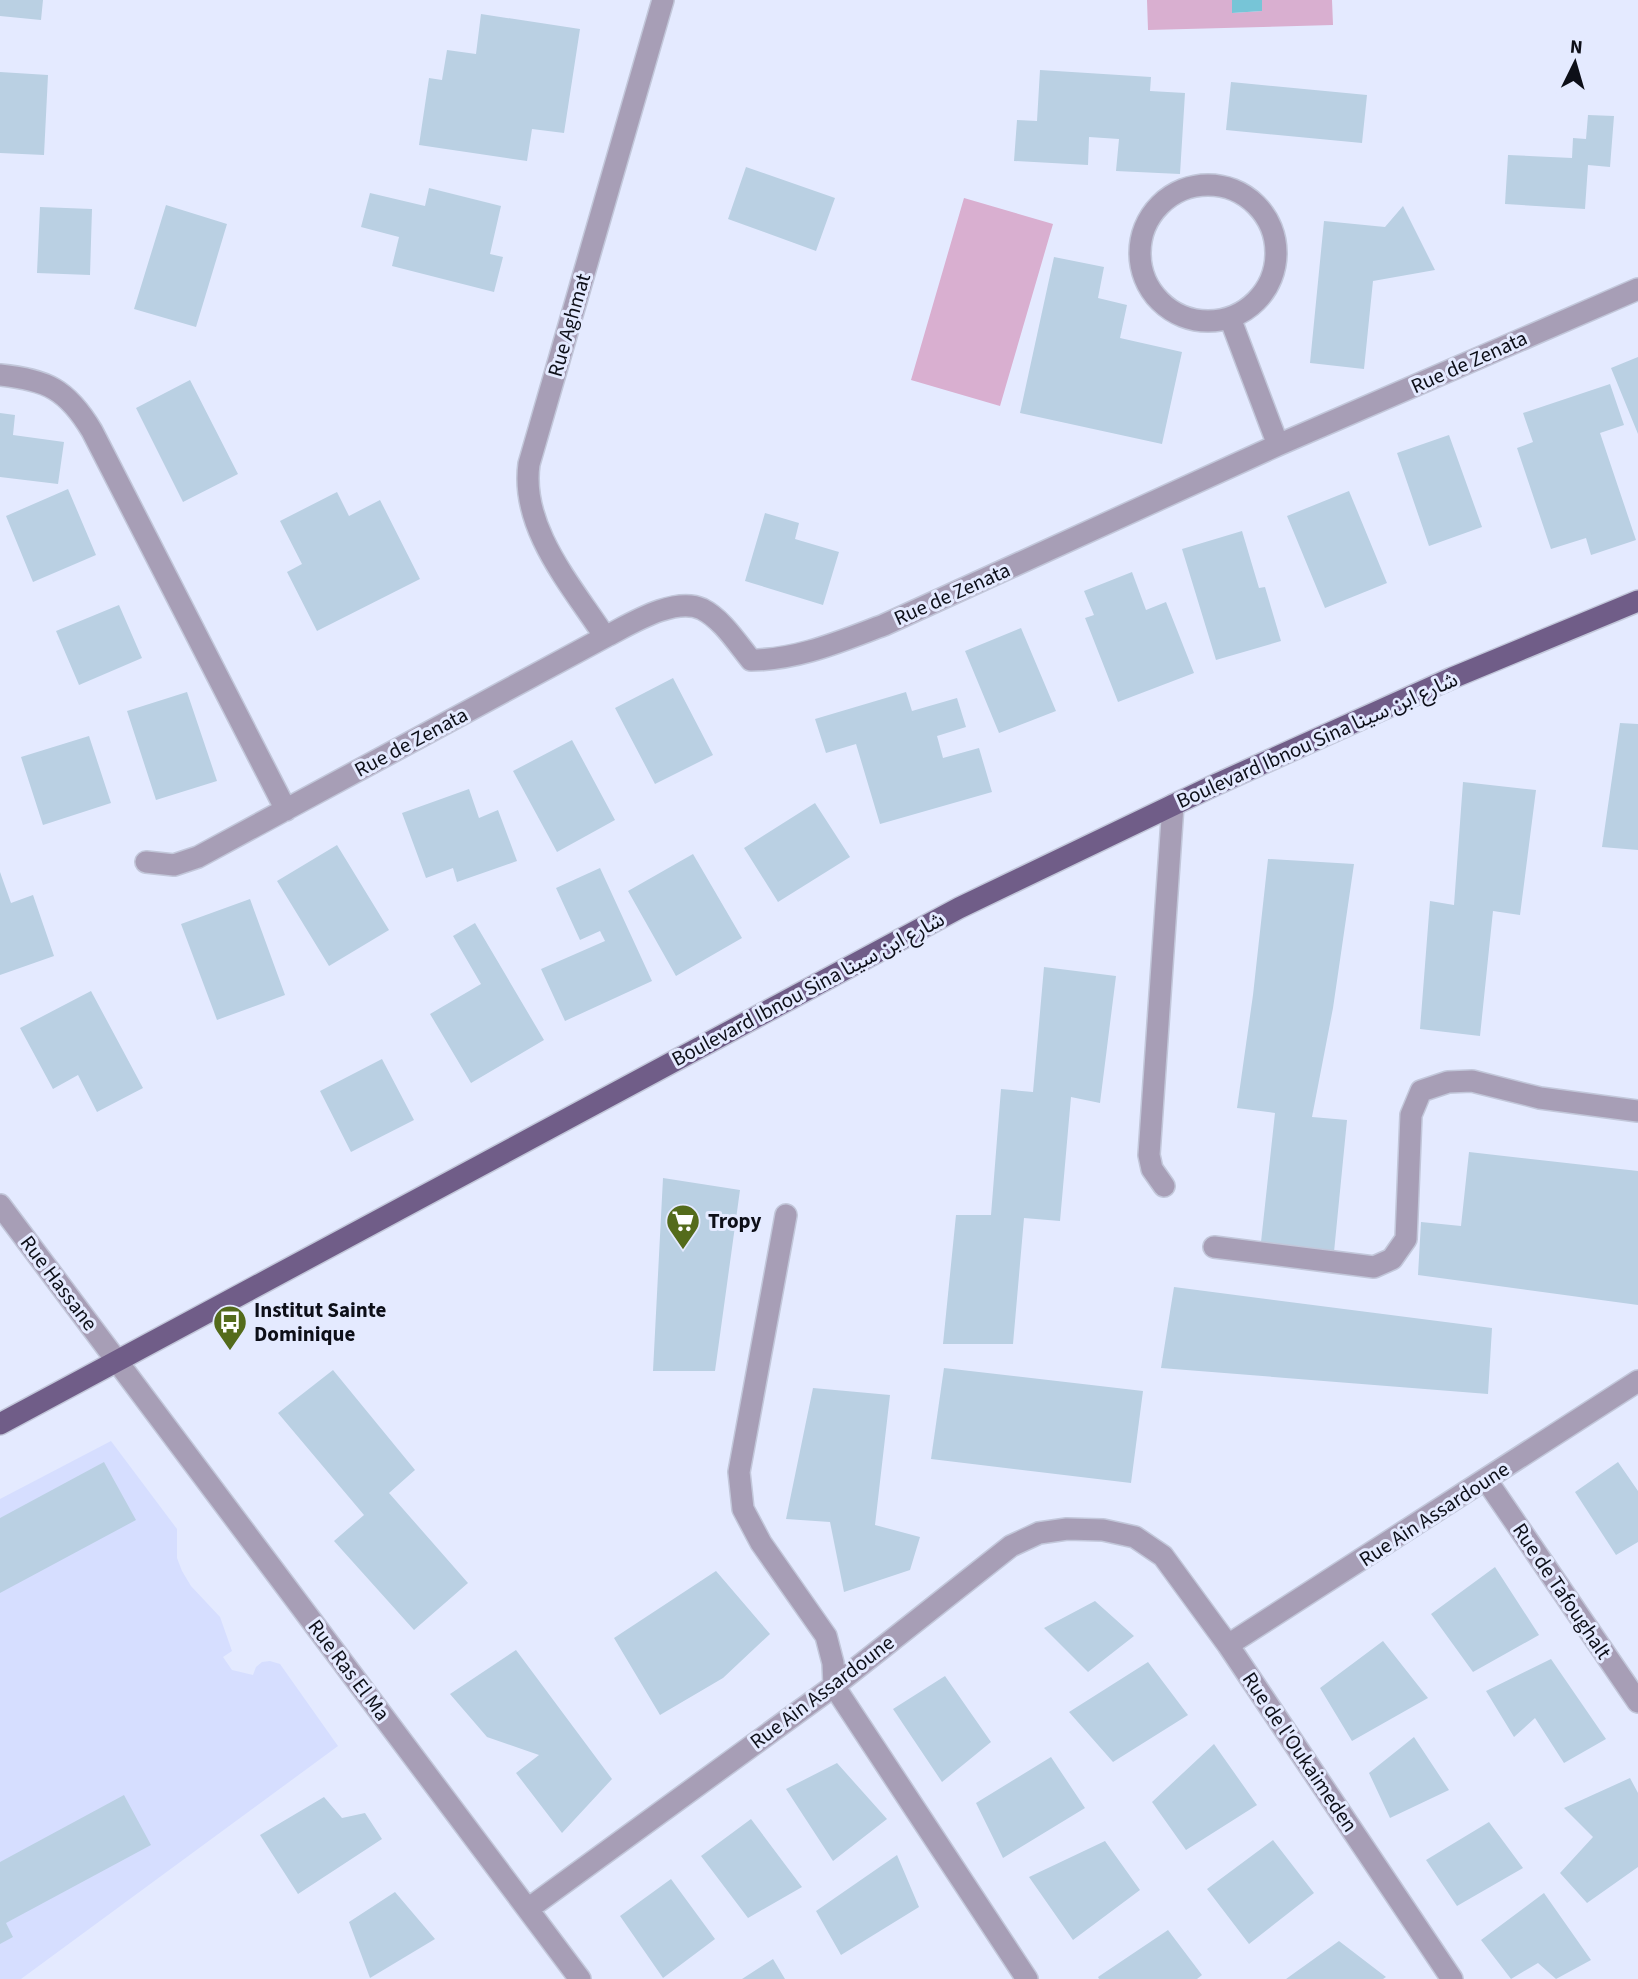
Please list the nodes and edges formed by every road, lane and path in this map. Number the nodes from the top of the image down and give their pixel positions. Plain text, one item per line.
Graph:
1 (663, 0) edge
2 (1638, 289) edge
3 (1230, 318) junction
4 (0, 375) edge
5 (1278, 445) junction
6 (1638, 601) edge
7 (605, 637) junction
8 (1173, 805) junction
9 (286, 810) junction
10 (146, 862) dead end
11 (1638, 1111) edge
12 (1164, 1186) dead end
13 (0, 1205) edge
14 (786, 1215) dead end
15 (1214, 1247) dead end
16 (118, 1360) junction
17 (1638, 1381) edge
18 (0, 1424) edge
19 (1487, 1480) junction
20 (1135, 1537) joint
21 (1228, 1645) junction
22 (834, 1686) junction
23 (1638, 1702) edge
24 (528, 1909) junction
25 (580, 1979) edge
26 (1027, 1979) edge
27 (1452, 1979) edge

1 - 7 street, Rue Aghmat
2 - 5 street, Rue de Zenata
3 - 3 street
3 - 5 street
4 - 9 street
5 - 7 street, Rue de Zenata
6 - 8 main road, Boulevard Ibnou Sina شارع ابن سينا
7 - 9 street, Rue de Zenata
8 - 12 street
8 - 16 main road, Boulevard Ibnou Sina شارع ابن سينا
9 - 10 street, Rue de Zenata
11 - 15 street
13 - 16 street, Rue Hassane
14 - 22 street
16 - 18 main road, Boulevard Ibnou Sina شارع ابن سينا
16 - 24 street, Rue Ras El Ma
17 - 19 street, Rue Ain Assardoune
19 - 21 street, Rue Ain Assardoune
19 - 23 street, Rue de Tafoughalt
20 - 21 street, Rue de l'Oukaimeden
20 - 22 street, Rue Ain Assardoune
21 - 27 street, Rue de l'Oukaimeden
22 - 24 street, Rue Ain Assardoune
22 - 26 street
24 - 25 street, Rue Ras El Ma

